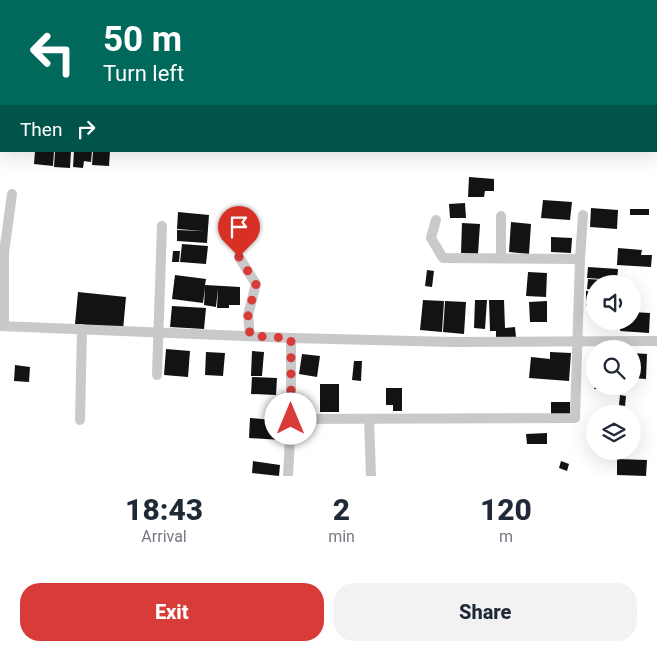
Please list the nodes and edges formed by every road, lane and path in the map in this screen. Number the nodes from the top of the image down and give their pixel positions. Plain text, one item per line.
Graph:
1 (12, 194) dead end
2 (583, 214) dead end
3 (501, 216) dead end
4 (436, 220) dead end
5 (162, 226) dead end
6 (2, 253) edge
7 (239, 257) dead end
8 (501, 258) junction
9 (580, 259) junction
10 (2, 326) edge
11 (82, 329) junction
12 (158, 332) junction
13 (250, 336) junction
14 (291, 338) junction
15 (578, 341) junction
16 (657, 341) edge
17 (157, 375) dead end
18 (291, 419) junction
19 (369, 419) junction
20 (80, 420) dead end
21 (288, 476) edge
22 (371, 476) edge

1 - 6 street
2 - 9 street
3 - 8 street
4 - 8 street
5 - 12 street
6 - 10 street
7 - 13 street
8 - 9 street
9 - 15 street
10 - 11 street
11 - 12 street
11 - 20 street
12 - 13 street
12 - 17 street
13 - 14 street
14 - 15 street
14 - 18 street
15 - 16 street
15 - 19 street
18 - 19 street
18 - 21 street
19 - 22 street

